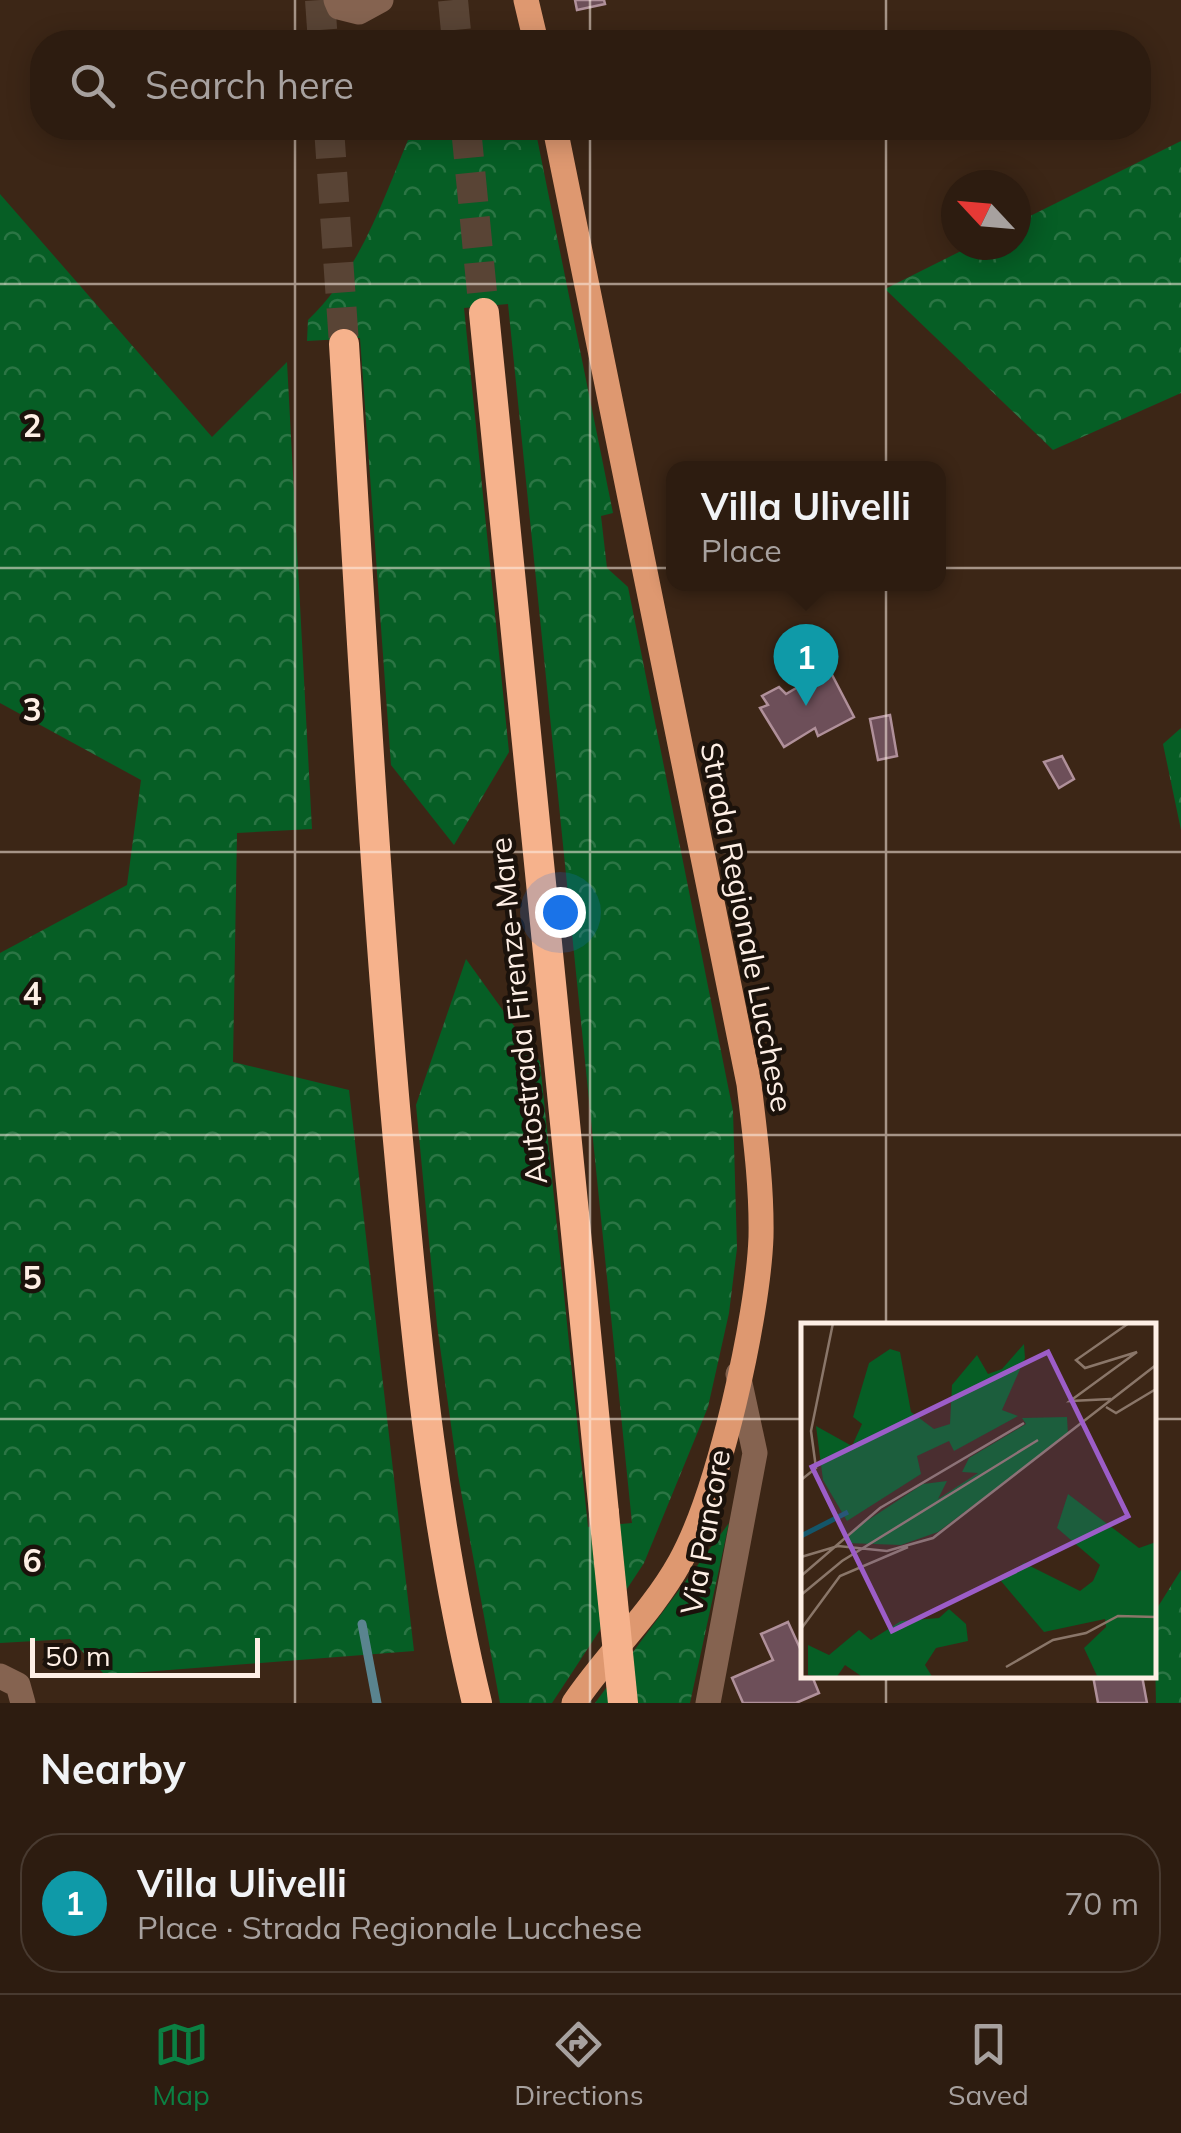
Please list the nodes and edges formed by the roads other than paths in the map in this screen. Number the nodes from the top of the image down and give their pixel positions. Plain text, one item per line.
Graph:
1 (336, 0) edge
2 (380, 0) edge
3 (526, 0) edge
4 (533, 30) edge
5 (557, 140) edge
6 (484, 313) tunnel mouth
7 (344, 344) tunnel mouth
8 (738, 1374) junction
9 (0, 1676) edge
10 (24, 1703) edge
11 (478, 1703) edge
12 (574, 1703) edge
13 (623, 1703) edge
14 (708, 1703) edge

1 - 2 street
3 - 4 main road
5 - 8 main road, Strada Regionale Lucchese
6 - 13 highway, Autostrada Firenze-Mare, bridge
7 - 11 highway
8 - 12 main road, Strada Regionale Lucchese
8 - 14 street, Via Pancore
9 - 10 street

